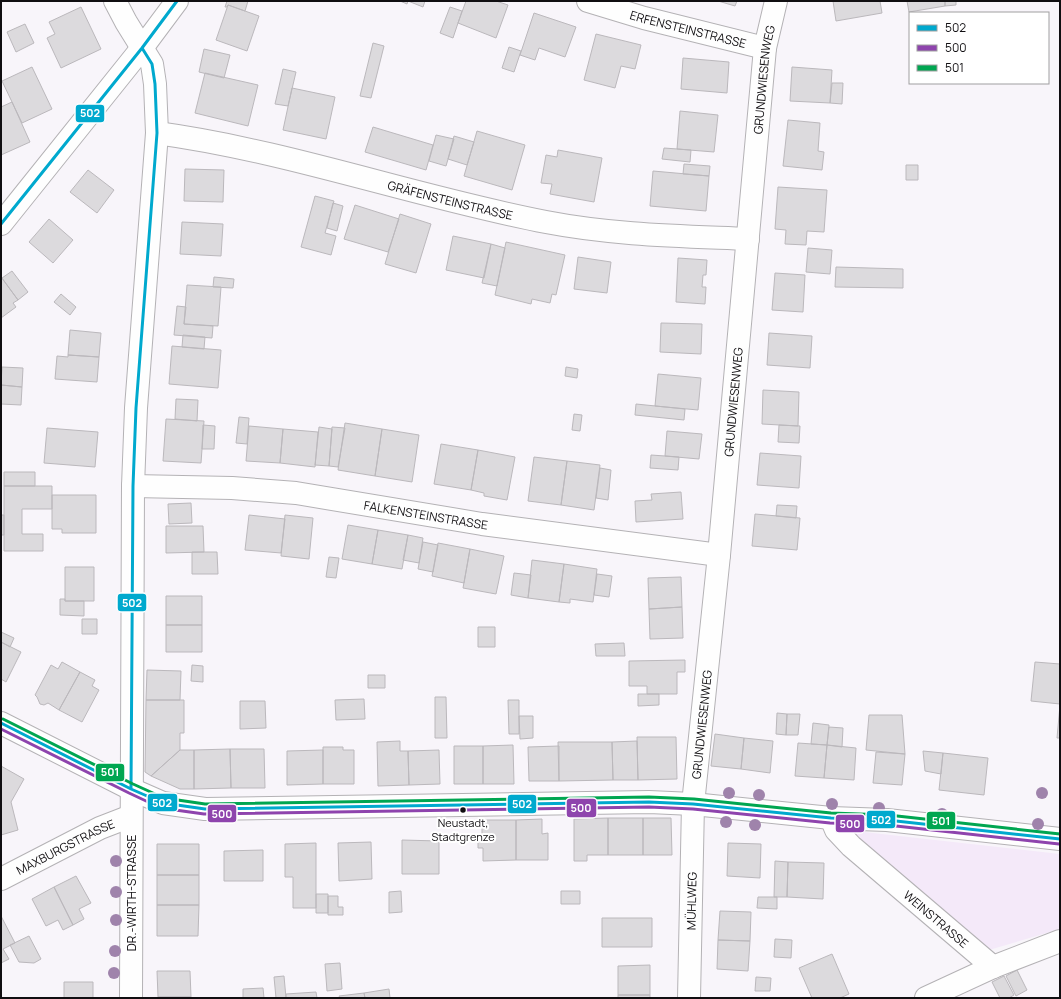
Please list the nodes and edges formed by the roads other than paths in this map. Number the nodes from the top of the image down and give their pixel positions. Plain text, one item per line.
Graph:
1 (115, 1) edge
2 (177, 1) edge
3 (588, 1) edge
4 (776, 1) edge
5 (142, 48) junction
6 (765, 48) junction
7 (157, 133) junction
8 (1, 224) edge
9 (748, 239) junction
10 (133, 486) junction
11 (719, 555) junction
12 (1, 724) edge
13 (131, 789) junction
14 (693, 804) junction
15 (131, 816) junction
16 (831, 818) junction
17 (1060, 839) edge
18 (1, 879) edge
19 (1060, 941) edge
20 (993, 967) junction
21 (131, 998) edge
22 (689, 998) edge
23 (926, 998) edge

1 - 5 street, DR.-WIRTH-STRASSE
2 - 5 street
3 - 6 street, ERFENSTEINSTRASSE
4 - 6 street, GRUNDWIESENWEG
5 - 7 street, DR.-WIRTH-STRASSE
5 - 8 street
6 - 9 street, GRUNDWIESENWEG
7 - 9 street, GRÄFENSTEINSTRASSE
7 - 10 street, DR.-WIRTH-STRASSE
9 - 11 street, GRUNDWIESENWEG
10 - 11 street, FALKENSTEINSTRASSE
10 - 13 street, DR.-WIRTH-STRASSE
11 - 14 street, GRUNDWIESENWEG
12 - 13 street
13 - 14 street
13 - 15 street, DR.-WIRTH-STRASSE
14 - 16 street
14 - 22 street, MÜHLWEG
15 - 18 street, MAXBURGSTRASSE
15 - 21 street, DR.-WIRTH-STRASSE
16 - 17 street
16 - 20 street, WEINSTRASSE
19 - 20 street
20 - 23 street

